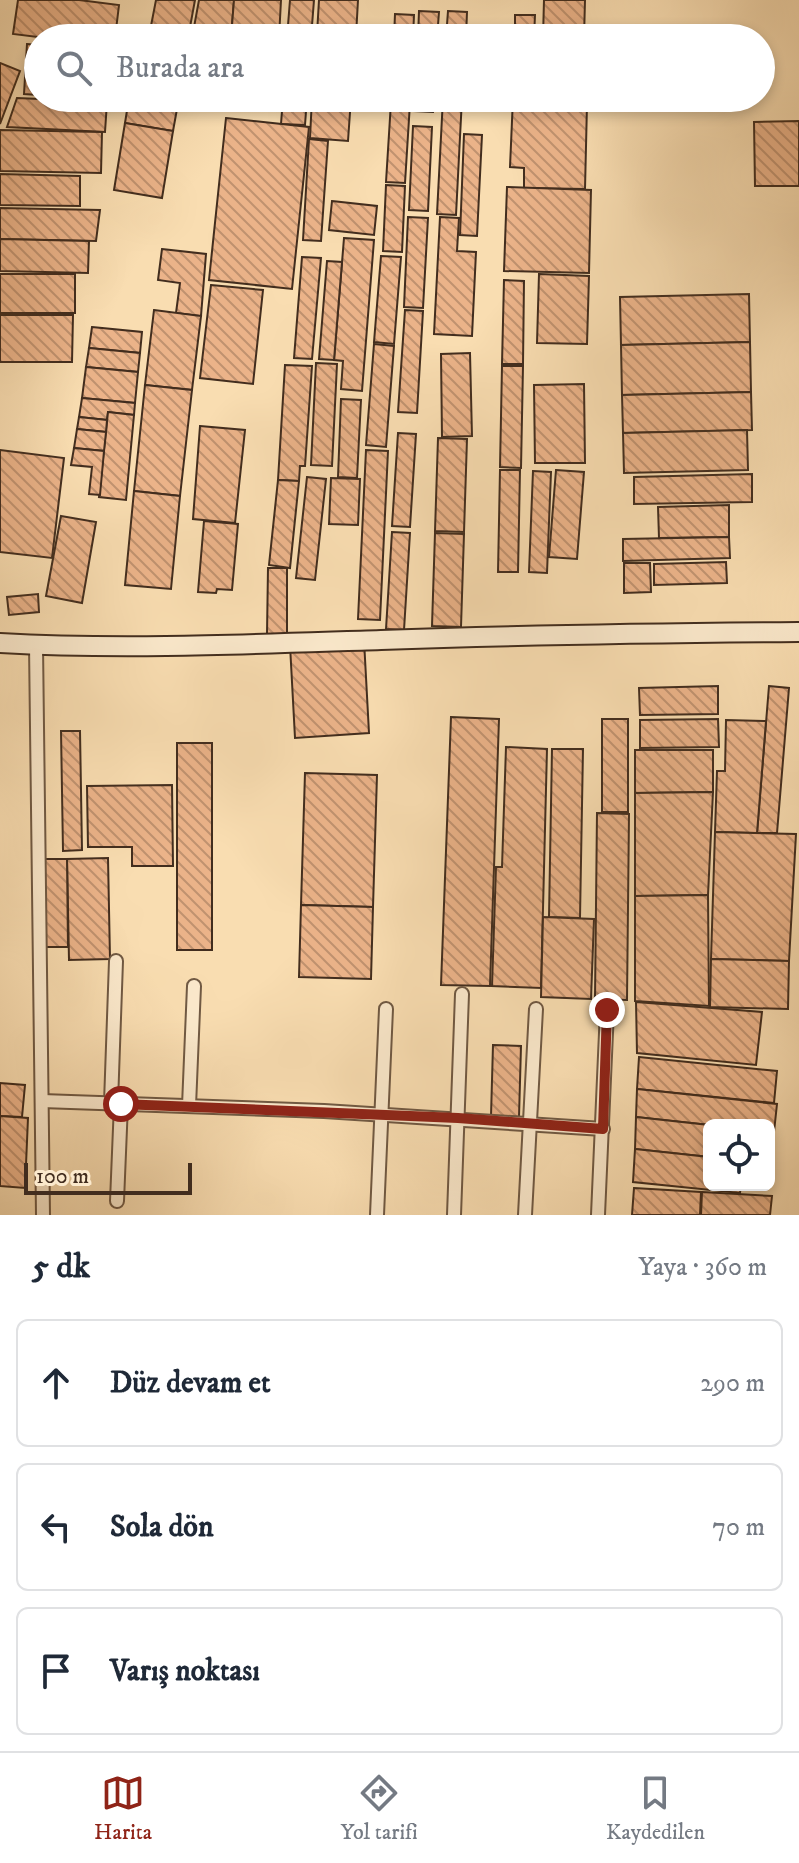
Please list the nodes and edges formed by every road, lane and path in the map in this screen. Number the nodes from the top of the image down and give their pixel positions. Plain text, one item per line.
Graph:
1 (799, 632) edge
2 (0, 643) edge
3 (36, 645) junction
4 (116, 961) dead end
5 (194, 986) dead end
6 (462, 994) dead end
7 (386, 1009) dead end
8 (536, 1009) dead end
9 (607, 1010) dead end
10 (42, 1101) junction
11 (116, 1103) junction
12 (189, 1106) junction
13 (382, 1114) junction
14 (458, 1118) junction
15 (530, 1123) junction
16 (603, 1129) junction
17 (117, 1201) dead end
18 (43, 1215) edge
19 (377, 1215) edge
20 (454, 1215) edge
21 (525, 1215) edge
22 (598, 1215) edge

1 - 3 street
2 - 3 street
3 - 10 street
4 - 11 street
5 - 12 street
6 - 14 street
7 - 13 street
8 - 15 street
9 - 16 street
10 - 11 street
10 - 18 street
11 - 12 street
11 - 17 street
12 - 13 street
13 - 14 street
13 - 19 street
14 - 15 street
14 - 20 street
15 - 16 street
15 - 21 street
16 - 22 street

